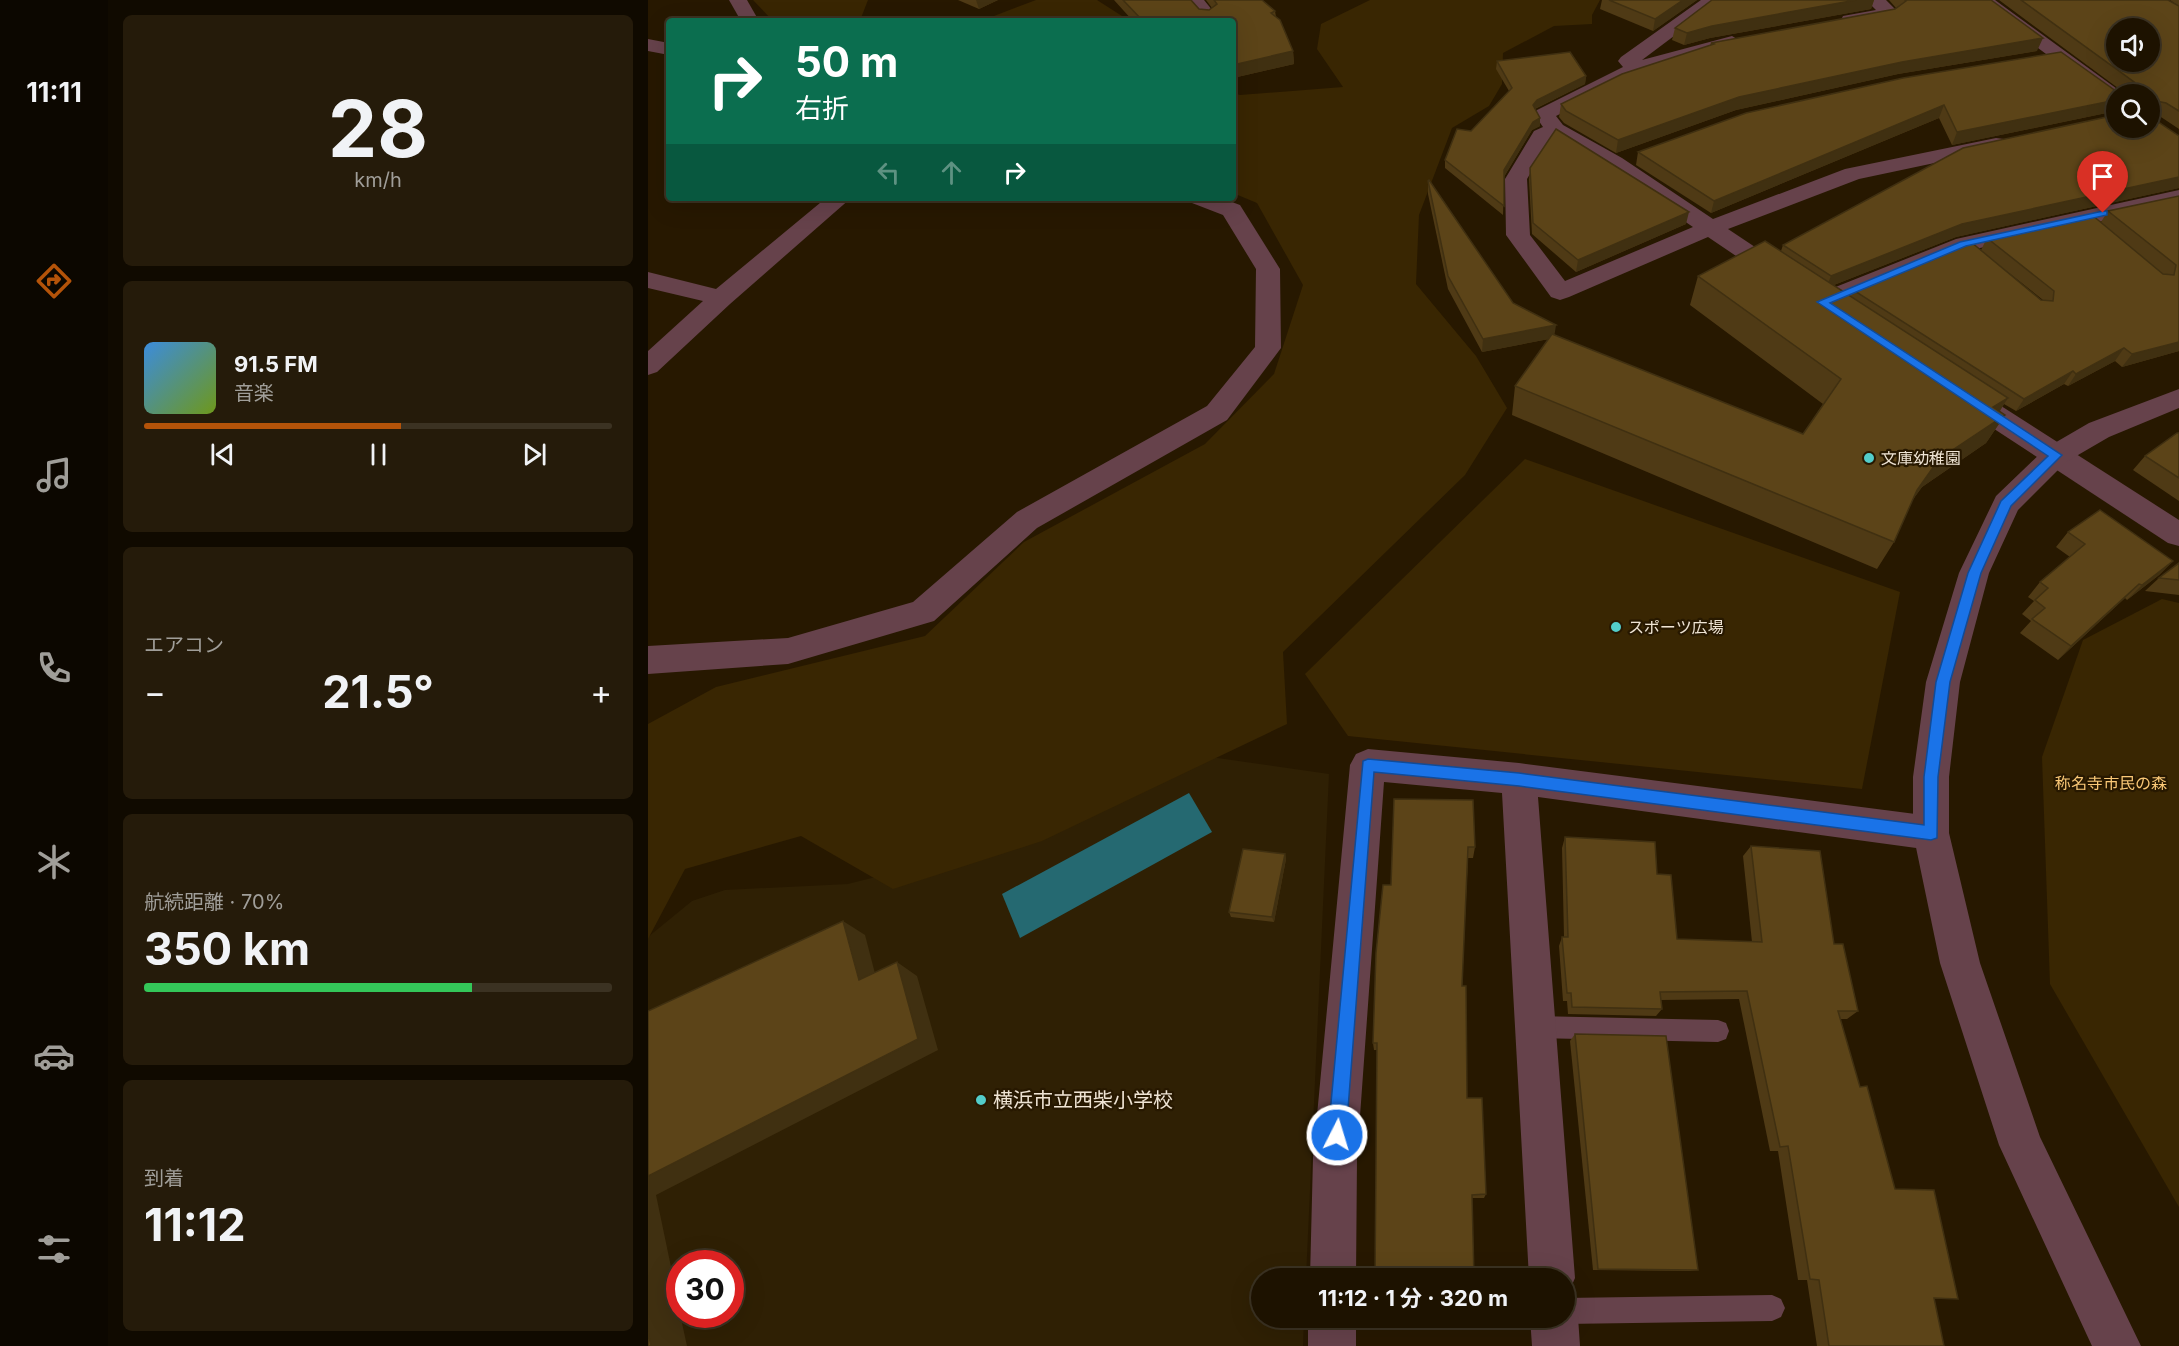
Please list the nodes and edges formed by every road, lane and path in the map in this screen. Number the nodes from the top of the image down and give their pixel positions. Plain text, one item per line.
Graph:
1 (738, 0) edge
2 (1194, 0) edge
3 (1713, 0) edge
4 (1875, 0) edge
5 (1983, 0) edge
6 (1208, 16) edge
7 (748, 18) edge
8 (1833, 23) edge
9 (1755, 38) edge
10 (648, 45) edge
11 (666, 49) edge
12 (2059, 55) junction
13 (2036, 59) edge
14 (1638, 67) junction
15 (2106, 90) edge
16 (1556, 129) junction
17 (2013, 141) edge
18 (2179, 197) edge
19 (836, 201) edge
20 (1208, 201) edge
21 (1710, 228) junction
22 (648, 280) edge
23 (721, 298) junction
24 (648, 366) edge
25 (1938, 379) edge
26 (2179, 398) edge
27 (2056, 455) junction
28 (2179, 535) edge
29 (648, 660) edge
30 (1519, 779) junction
31 (1931, 833) junction
32 (1535, 1027) junction
33 (1718, 1030) dead end
34 (1333, 1268) edge
35 (1551, 1268) edge
36 (1772, 1308) dead end
37 (1575, 1311) edge
38 (1332, 1328) edge
39 (1555, 1328) edge
40 (1332, 1346) edge
41 (1556, 1346) edge
42 (2117, 1346) edge

1 - 7 street
2 - 6 street
3 - 14 street
4 - 8 street
5 - 12 street
9 - 14 street
10 - 11 street
12 - 13 street
12 - 15 street
14 - 16 street
16 - 21 street
16 - 21 street
17 - 21 street
18 - 21 street
19 - 23 street
20 - 29 street
22 - 23 street
23 - 24 street
25 - 27 street
26 - 27 street
27 - 28 street
27 - 31 street
30 - 31 street
30 - 32 street
30 - 34 street
31 - 42 street
32 - 33 lane
32 - 35 street
36 - 37 lane
38 - 40 street
39 - 41 street

